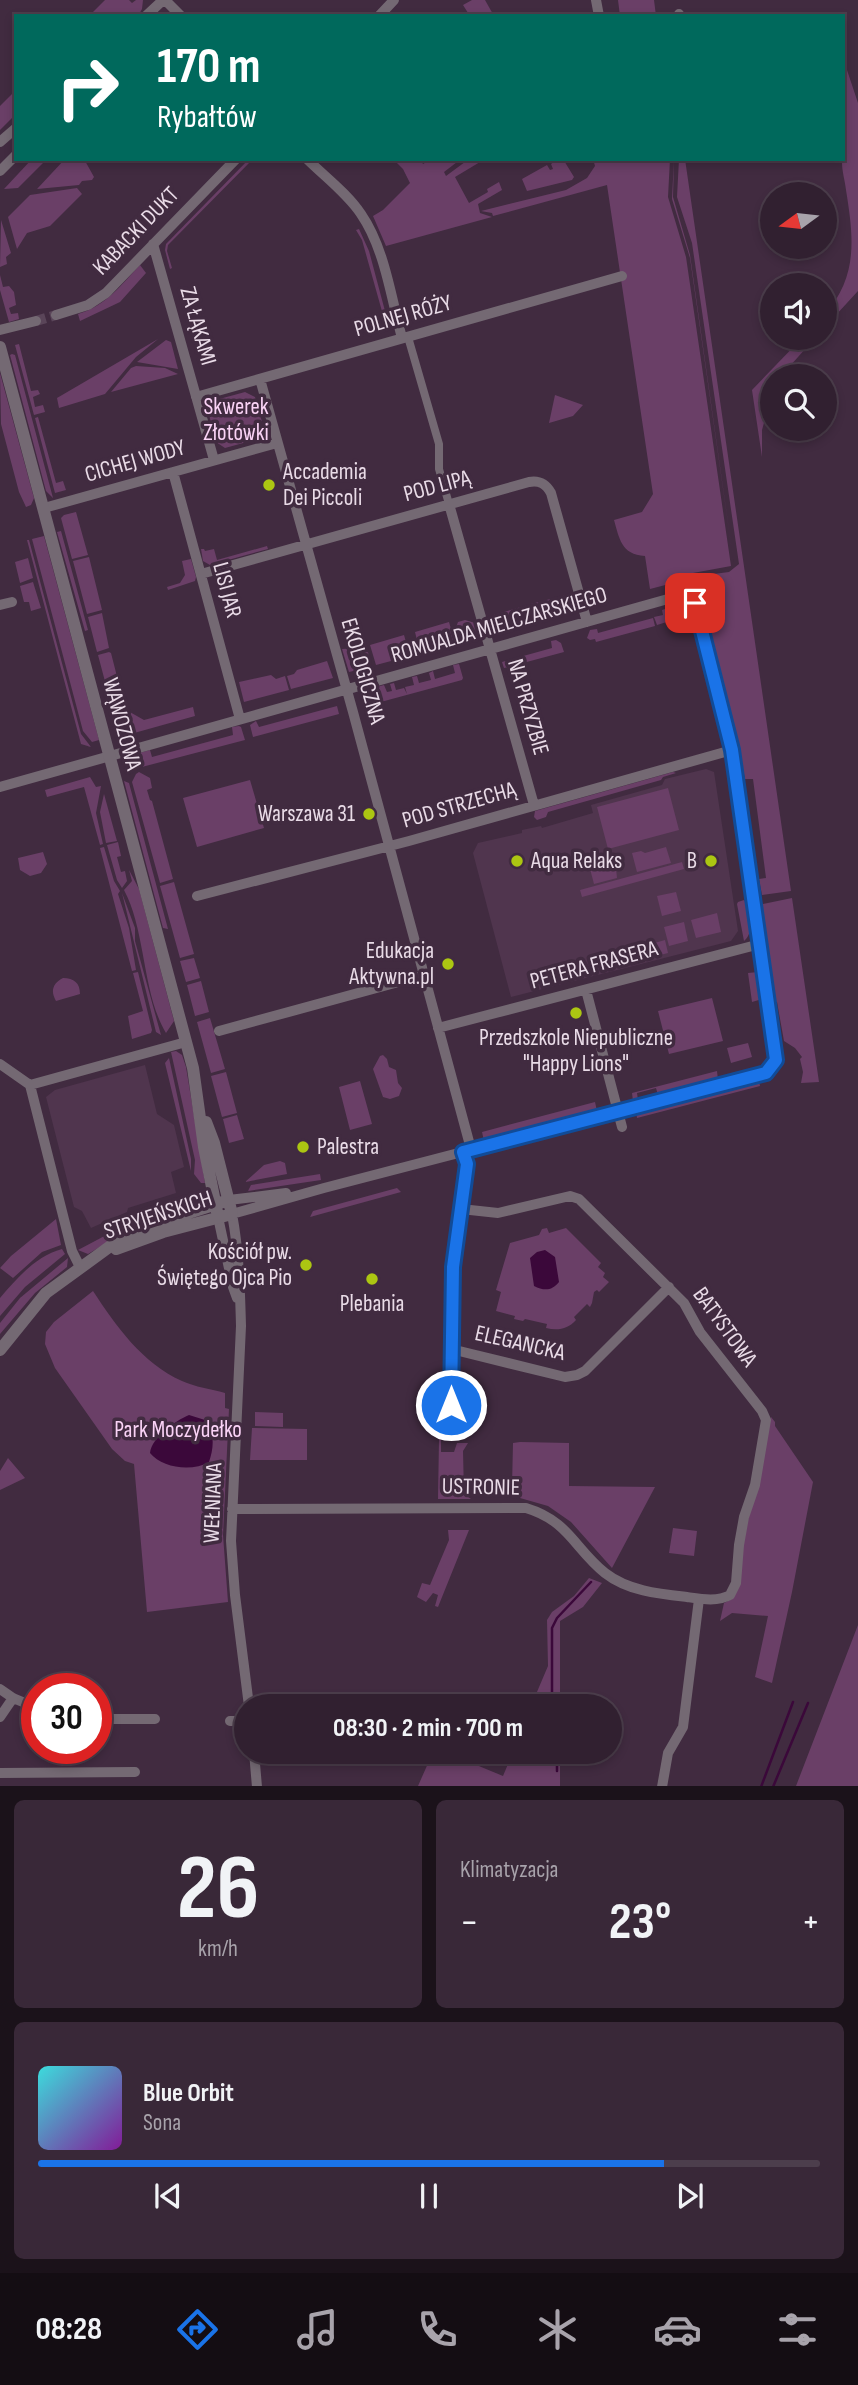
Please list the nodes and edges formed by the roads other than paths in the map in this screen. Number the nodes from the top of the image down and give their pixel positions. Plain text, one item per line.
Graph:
1 (164, 0) edge
2 (394, 0) edge
3 (148, 14) edge
4 (179, 14) edge
5 (381, 14) edge
6 (14, 130) edge
7 (0, 142) edge
8 (14, 157) edge
9 (234, 161) edge
10 (309, 161) edge
11 (0, 171) edge
12 (153, 244) junction
13 (622, 276) dead end
14 (56, 315) tunnel mouth
15 (36, 321) tunnel mouth
16 (0, 330) edge
17 (405, 337) junction
18 (0, 347) edge
19 (260, 379) junction
20 (196, 397) junction
21 (277, 443) junction
22 (214, 460) junction
23 (173, 472) junction
24 (449, 504) junction
25 (44, 508) junction
26 (305, 544) junction
27 (201, 574) junction
28 (12, 602) dead end
29 (0, 605) edge
30 (587, 622) junction
31 (491, 649) junction
32 (346, 689) junction
33 (240, 719) junction
34 (732, 750) junction
35 (109, 756) junction
36 (0, 787) edge
37 (534, 805) junction
38 (390, 846) junction
39 (197, 896) dead end
40 (760, 944) junction
41 (424, 975) junction
42 (586, 990) junction
43 (438, 1028) junction
44 (219, 1031) dead end
45 (186, 1042) junction
46 (0, 1064) edge
47 (30, 1085) junction
48 (618, 1111) junction
49 (201, 1112) junction
50 (622, 1127) dead end
51 (467, 1150) junction
52 (313, 1191) junction
53 (229, 1200) junction
54 (215, 1203) junction
55 (461, 1209) junction
56 (232, 1214) junction
57 (218, 1217) junction
58 (97, 1257) junction
59 (80, 1267) junction
60 (669, 1287) junction
61 (238, 1300) junction
62 (452, 1349) junction
63 (0, 1350) edge
64 (451, 1433) dead end
65 (233, 1508) junction
66 (699, 1599) junction
67 (0, 1689) edge
68 (248, 1694) edge
69 (13, 1698) junction
70 (21, 1701) edge
71 (0, 1717) edge
72 (112, 1719) edge
73 (155, 1719) dead end
74 (230, 1721) dead end
75 (234, 1721) edge
76 (255, 1764) edge
77 (135, 1772) dead end
78 (0, 1773) edge
79 (257, 1786) edge
80 (662, 1786) edge

1 - 3 street
1 - 4 street
2 - 5 street
6 - 7 street
8 - 11 street
9 - 12 street, KABACKI DUKT
10 - 17 street, NA PRZYZBIE
12 - 14 street, KABACKI DUKT
12 - 20 street, ZA ŁĄKAMI
13 - 17 street, POLNEJ RÓŻY
15 - 16 street
17 - 19 street, POLNEJ RÓŻY
17 - 24 street, NA PRZYZBIE
18 - 25 street, WĄWOZOWA
19 - 20 street, POLNEJ RÓŻY
19 - 21 street, EKOLOGICZNA
20 - 22 street, ZA ŁĄKAMI
21 - 22 street, CICHEJ WODY
21 - 26 street, EKOLOGICZNA
22 - 23 street, CICHEJ WODY
23 - 25 street, CICHEJ WODY
23 - 27 street, LISI JAR
24 - 26 street, POD LIPĄ
24 - 30 street, POD LIPĄ
24 - 31 street, NA PRZYZBIE
25 - 35 street, WĄWOZOWA
26 - 27 street, POD LIPĄ
26 - 32 street, EKOLOGICZNA
27 - 33 street, LISI JAR
28 - 29 street
30 - 31 street, ROMUALDA MIELCZARSKIEGO
30 - 34 street, ROMUALDA MIELCZARSKIEGO
31 - 32 street, ROMUALDA MIELCZARSKIEGO
31 - 37 street, NA PRZYZBIE
32 - 33 street, ROMUALDA MIELCZARSKIEGO
32 - 38 street, EKOLOGICZNA
33 - 35 street, ROMUALDA MIELCZARSKIEGO
34 - 37 street, POD STRZECHĄ
34 - 40 street
35 - 36 street, ROMUALDA MIELCZARSKIEGO
35 - 45 street, WĄWOZOWA
37 - 38 street, POD STRZECHĄ
38 - 39 street, POD STRZECHĄ
38 - 41 street, EKOLOGICZNA
40 - 42 street, PETERA FRASERA
40 - 48 street
41 - 43 street, EKOLOGICZNA
41 - 44 street
42 - 43 street, PETERA FRASERA
42 - 48 street
43 - 51 street, EKOLOGICZNA
45 - 47 street
45 - 49 street, WĄWOZOWA
46 - 47 street
47 - 59 street
48 - 50 street
48 - 51 street
49 - 53 street, WĄWOZOWA
49 - 54 street, WĄWOZOWA
51 - 52 street
51 - 55 street, EKOLOGICZNA
52 - 53 street
52 - 56 street
53 - 54 street, STRYJEŃSKICH
53 - 56 street, WĄWOZOWA
54 - 57 street, WĄWOZOWA
54 - 58 street, STRYJEŃSKICH
55 - 60 street, BATYSTOWA
55 - 62 street, EKOLOGICZNA
56 - 57 street, STRYJEŃSKICH
56 - 61 street, WEŁNIANA
57 - 58 street, STRYJEŃSKICH
57 - 61 street, WEŁNIANA
58 - 59 street, STRYJEŃSKICH
59 - 63 street, STRYJEŃSKICH
60 - 62 street, ELEGANCKA
60 - 66 street, BATYSTOWA
61 - 65 street, WEŁNIANA
62 - 64 street, EKOLOGICZNA
65 - 66 street, USTRONIE
65 - 68 street, WEŁNIANA
66 - 80 street
67 - 69 street
69 - 70 street
69 - 71 street
72 - 73 street
74 - 75 street
76 - 79 street
77 - 78 street

